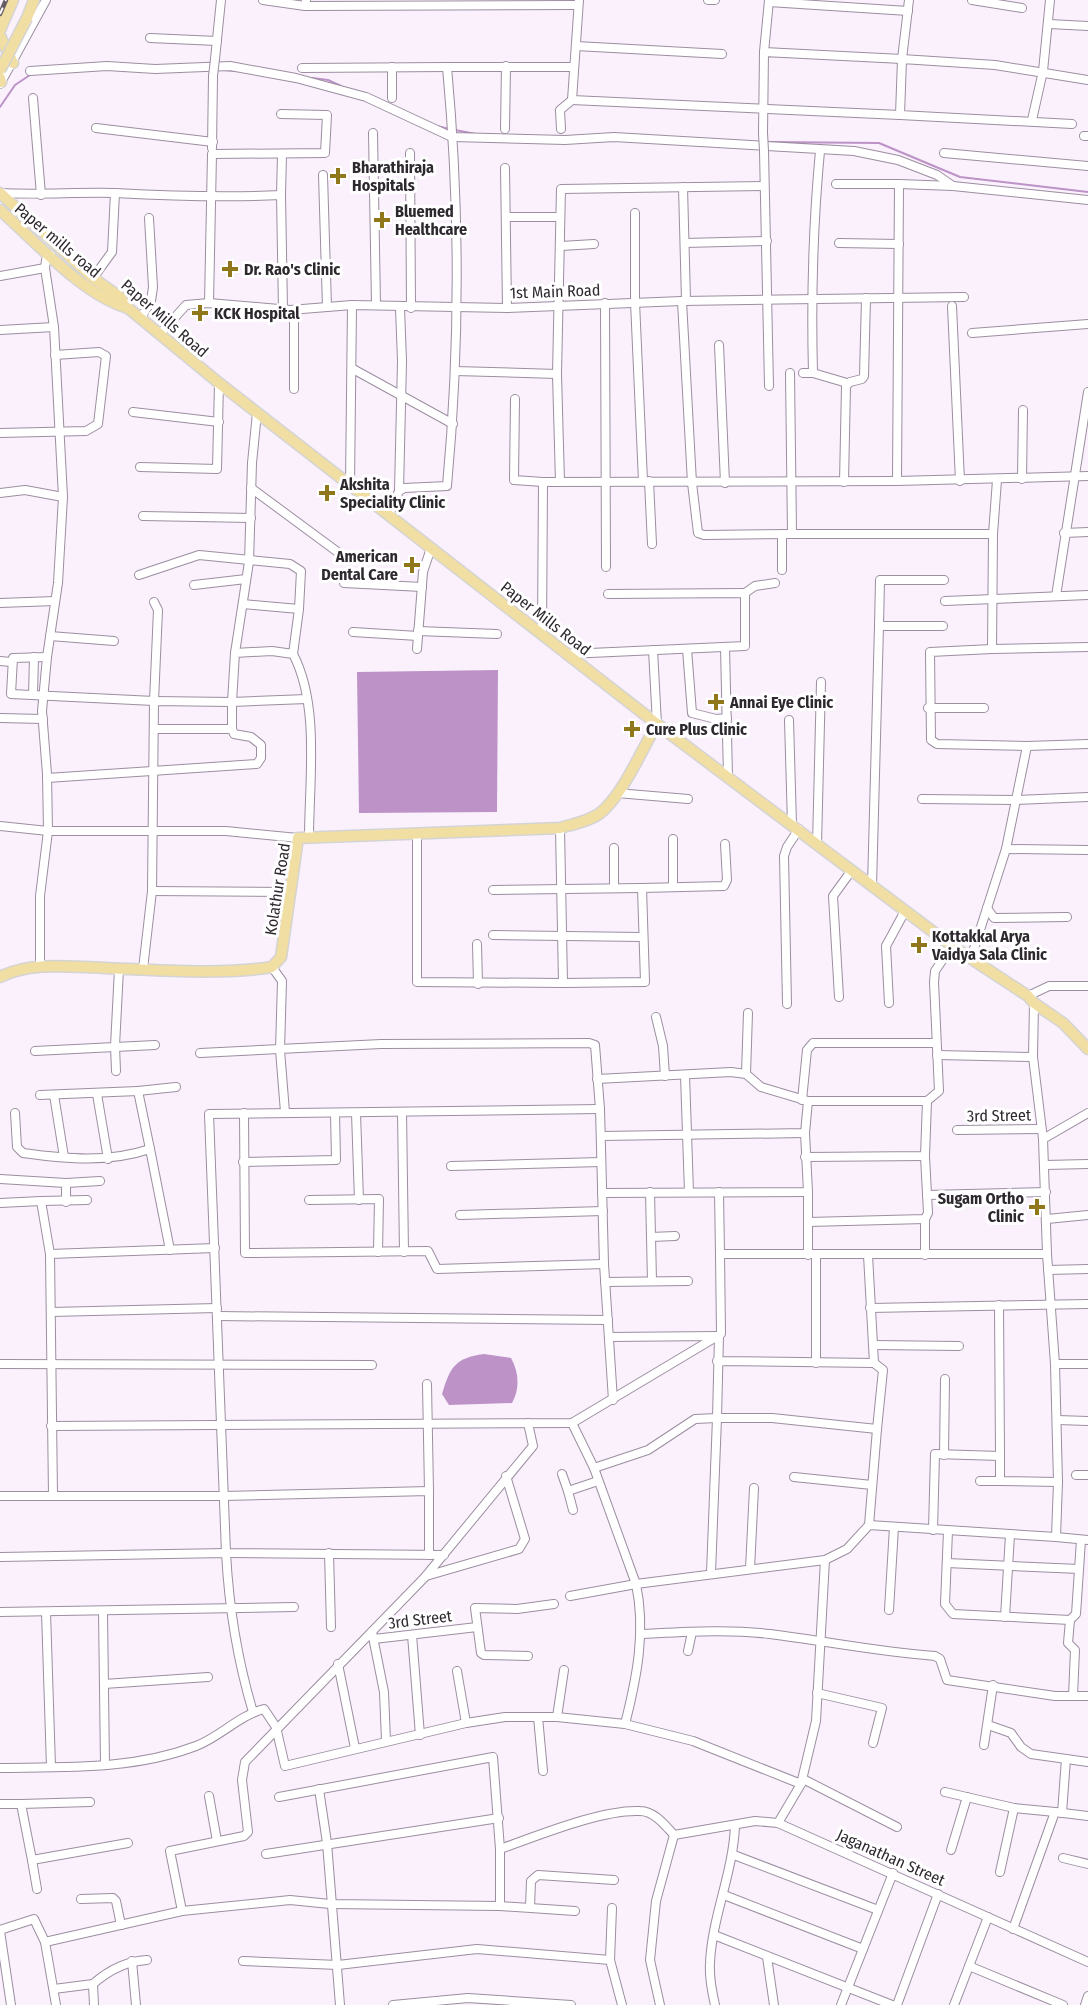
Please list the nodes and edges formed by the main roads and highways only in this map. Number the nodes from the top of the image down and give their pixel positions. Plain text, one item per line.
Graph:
1 (13, 0) edge
2 (34, 0) edge
3 (0, 30) edge
4 (0, 36) edge
5 (13, 63) road end
6 (0, 70) edge
7 (0, 193) edge
8 (0, 210) edge
9 (128, 308) junction
10 (657, 724) junction
11 (0, 977) edge
12 (1088, 1049) edge

1 - 3 main road
2 - 6 main road, bridge
4 - 5 main road
7 - 9 main road, Paper Mills Road
8 - 9 main road, Paper mills road
9 - 10 main road, Paper Mills Road
10 - 11 main road, Kolathur Road
10 - 12 main road, Paper Mills Road

